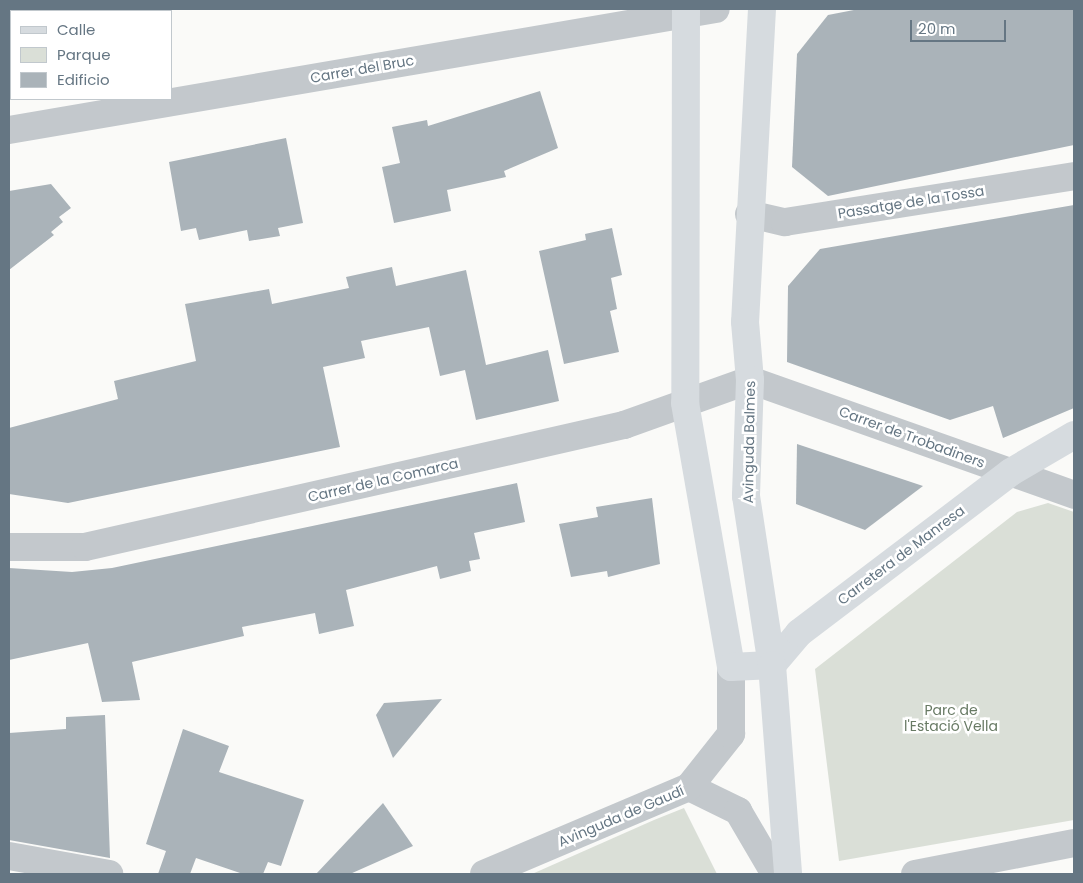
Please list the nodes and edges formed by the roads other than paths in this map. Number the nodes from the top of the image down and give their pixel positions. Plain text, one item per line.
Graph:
1 (716, 9) edge
2 (762, 9) edge
3 (685, 11) edge
4 (9, 130) edge
5 (1074, 176) edge
6 (749, 214) junction
7 (750, 380) junction
8 (685, 403) junction
9 (1074, 435) edge
10 (1010, 472) junction
11 (1074, 495) edge
12 (9, 547) edge
13 (772, 665) junction
14 (731, 667) junction
15 (689, 787) junction
16 (1074, 843) edge
17 (9, 856) edge
18 (109, 874) edge
19 (484, 874) edge
20 (775, 874) edge
21 (788, 874) edge
22 (915, 874) edge

1 - 3 street, Carrer del Bruc
2 - 6 street, Avinguda Balmes
3 - 4 street, Carrer del Bruc
3 - 8 street
5 - 6 street, Passatge de la Tossa
6 - 7 street, Avinguda Balmes
7 - 8 street, Carrer de la Comarca
7 - 10 street, Carrer de Trobadiners
7 - 13 street, Avinguda Balmes
8 - 12 street, Carrer de la Comarca
8 - 14 street
9 - 10 street, Carretera de Manresa
10 - 11 street, Carrer de Trobadiners
10 - 13 street, Carretera de Manresa
13 - 14 street
13 - 21 street, Avinguda Balmes
14 - 15 street, Avinguda de Gaudí
15 - 19 street, Avinguda de Gaudí
15 - 20 street
16 - 22 street
17 - 18 street

